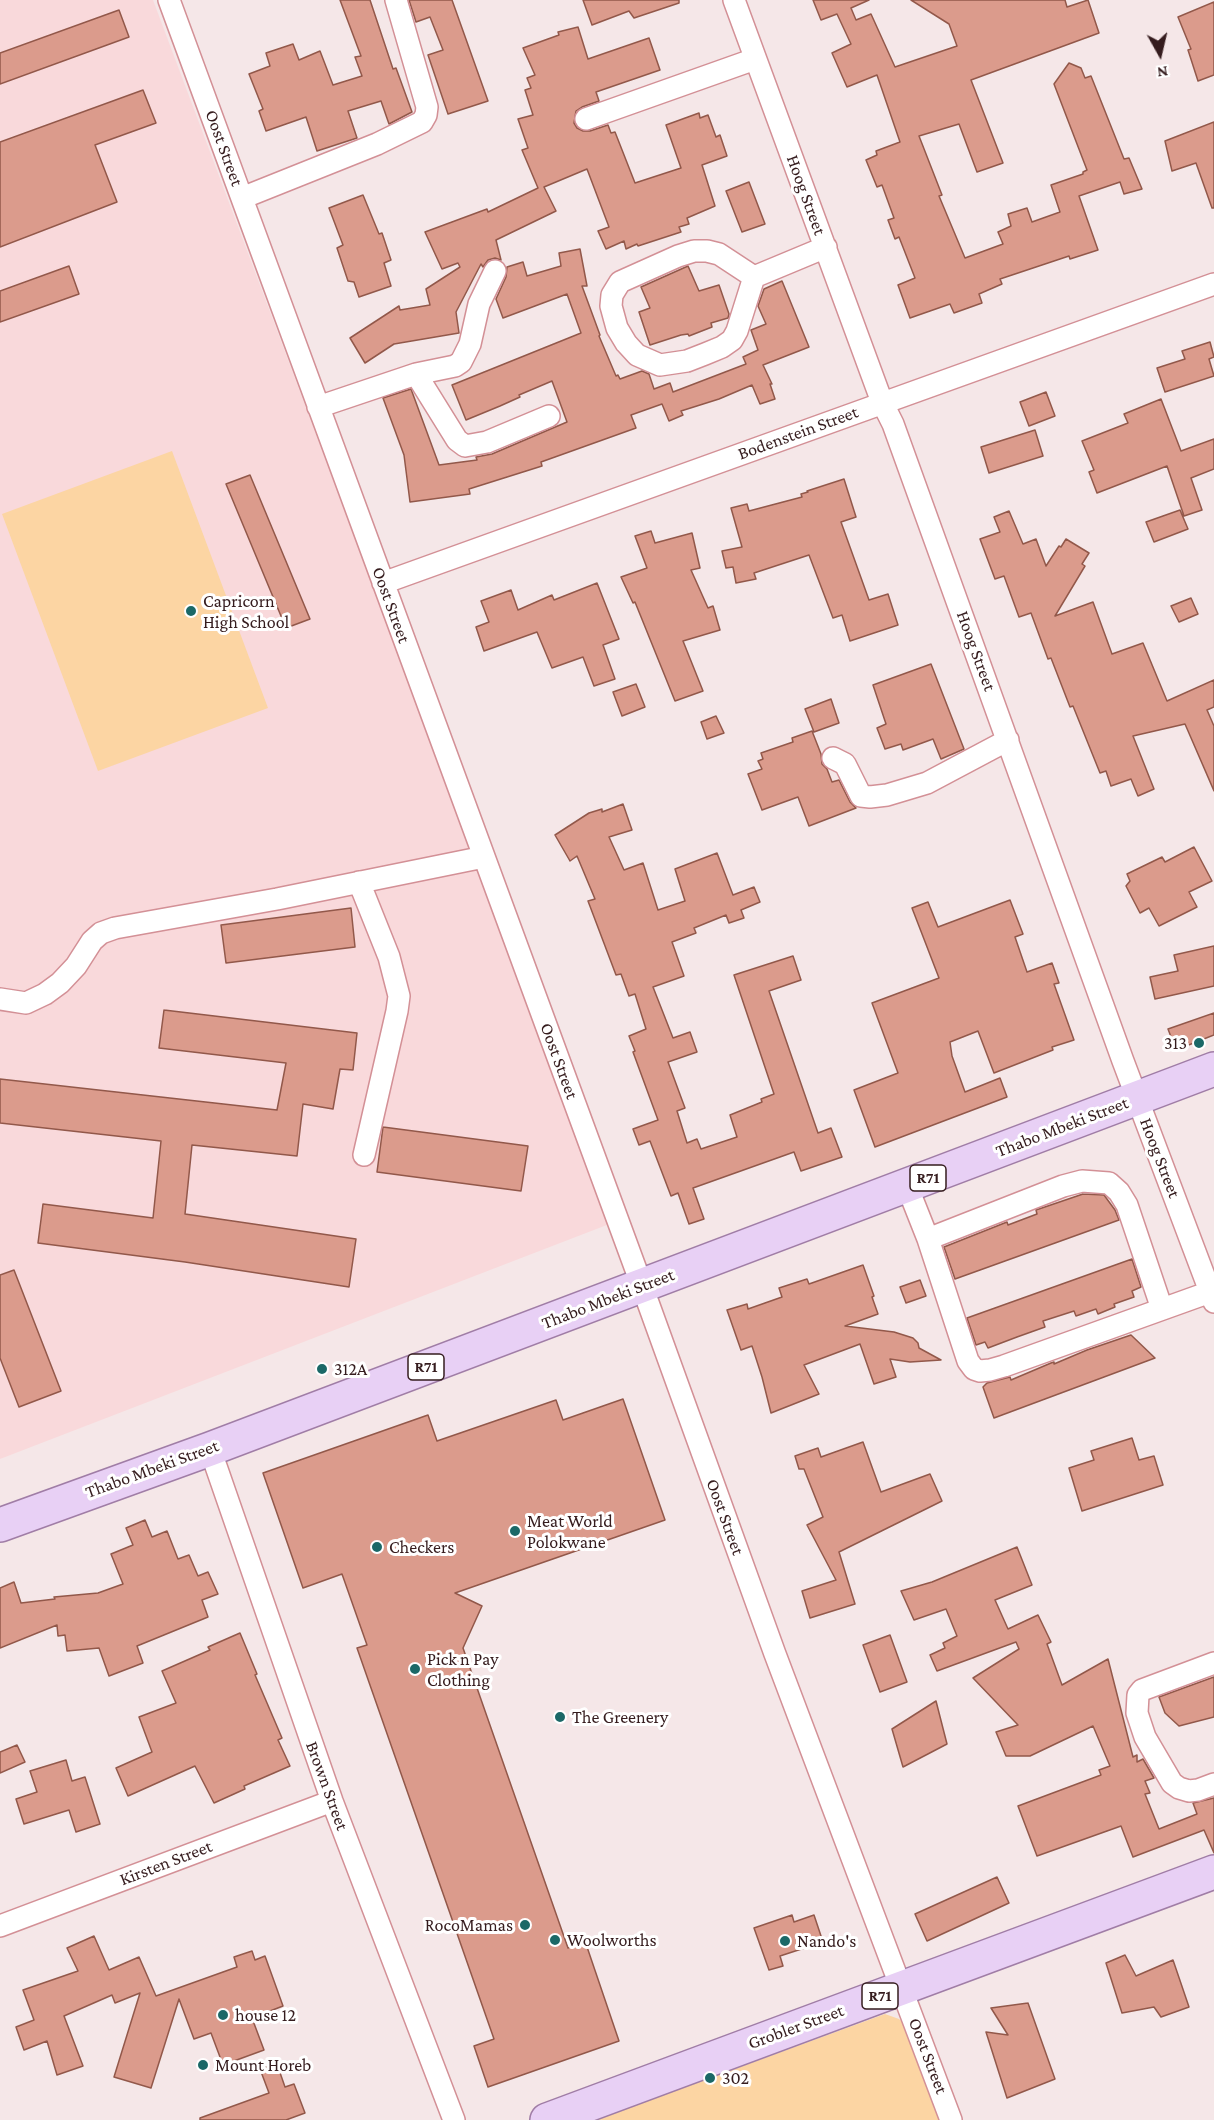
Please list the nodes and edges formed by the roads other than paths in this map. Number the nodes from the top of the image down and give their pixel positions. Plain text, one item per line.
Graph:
1 (170, 0) edge
2 (396, 0) edge
3 (734, 0) edge
4 (756, 59) junction
5 (586, 119) dead end
6 (242, 198) junction
7 (825, 247) junction
8 (495, 271) dead end
9 (754, 277) junction
10 (1214, 284) edge
11 (416, 374) junction
12 (882, 402) junction
13 (318, 407) junction
14 (549, 416) dead end
15 (383, 583) junction
16 (1008, 740) junction
17 (833, 758) dead end
18 (484, 857) junction
19 (359, 882) junction
20 (0, 999) edge
21 (1214, 1069) edge
22 (1137, 1098) junction
23 (364, 1155) dead end
24 (907, 1186) junction
25 (928, 1239) junction
26 (642, 1286) junction
27 (1212, 1297) edge
28 (1162, 1309) junction
29 (210, 1449) junction
30 (0, 1525) edge
31 (1214, 1663) edge
32 (1214, 1784) edge
33 (332, 1801) junction
34 (1214, 1872) edge
35 (0, 1926) edge
36 (902, 1988) junction
37 (454, 2120) edge
38 (547, 2120) edge
39 (951, 2120) edge

1 - 6 street, Oost Street
2 - 6 street
3 - 4 street, Hoog Street
4 - 5 street
4 - 7 street, Hoog Street
6 - 13 street, Oost Street
7 - 9 street
7 - 12 street, Hoog Street
8 - 11 street
9 - 9 street
10 - 12 street, Bodenstein Street
11 - 13 street
11 - 14 street
12 - 15 street, Bodenstein Street
12 - 16 street, Hoog Street
13 - 15 street, Oost Street
15 - 18 street, Oost Street
16 - 17 street
16 - 22 street, Hoog Street
18 - 19 street
18 - 26 street, Oost Street
19 - 20 street
19 - 23 street
21 - 22 main road, Thabo Mbeki Street / R71
22 - 24 main road, Thabo Mbeki Street / R71
22 - 27 street, Hoog Street
24 - 25 street
24 - 26 main road, Thabo Mbeki Street / R71
25 - 28 street
25 - 28 street
26 - 29 main road, Thabo Mbeki Street / R71
26 - 36 street, Oost Street
27 - 28 street
29 - 30 main road, Thabo Mbeki Street / R71
29 - 33 street, Brown Street
31 - 32 street
33 - 35 street, Kirsten Street
33 - 37 street, Brown Street
34 - 36 main road, Grobler Street / R71
36 - 38 main road, Grobler Street / R71
36 - 39 street, Oost Street

